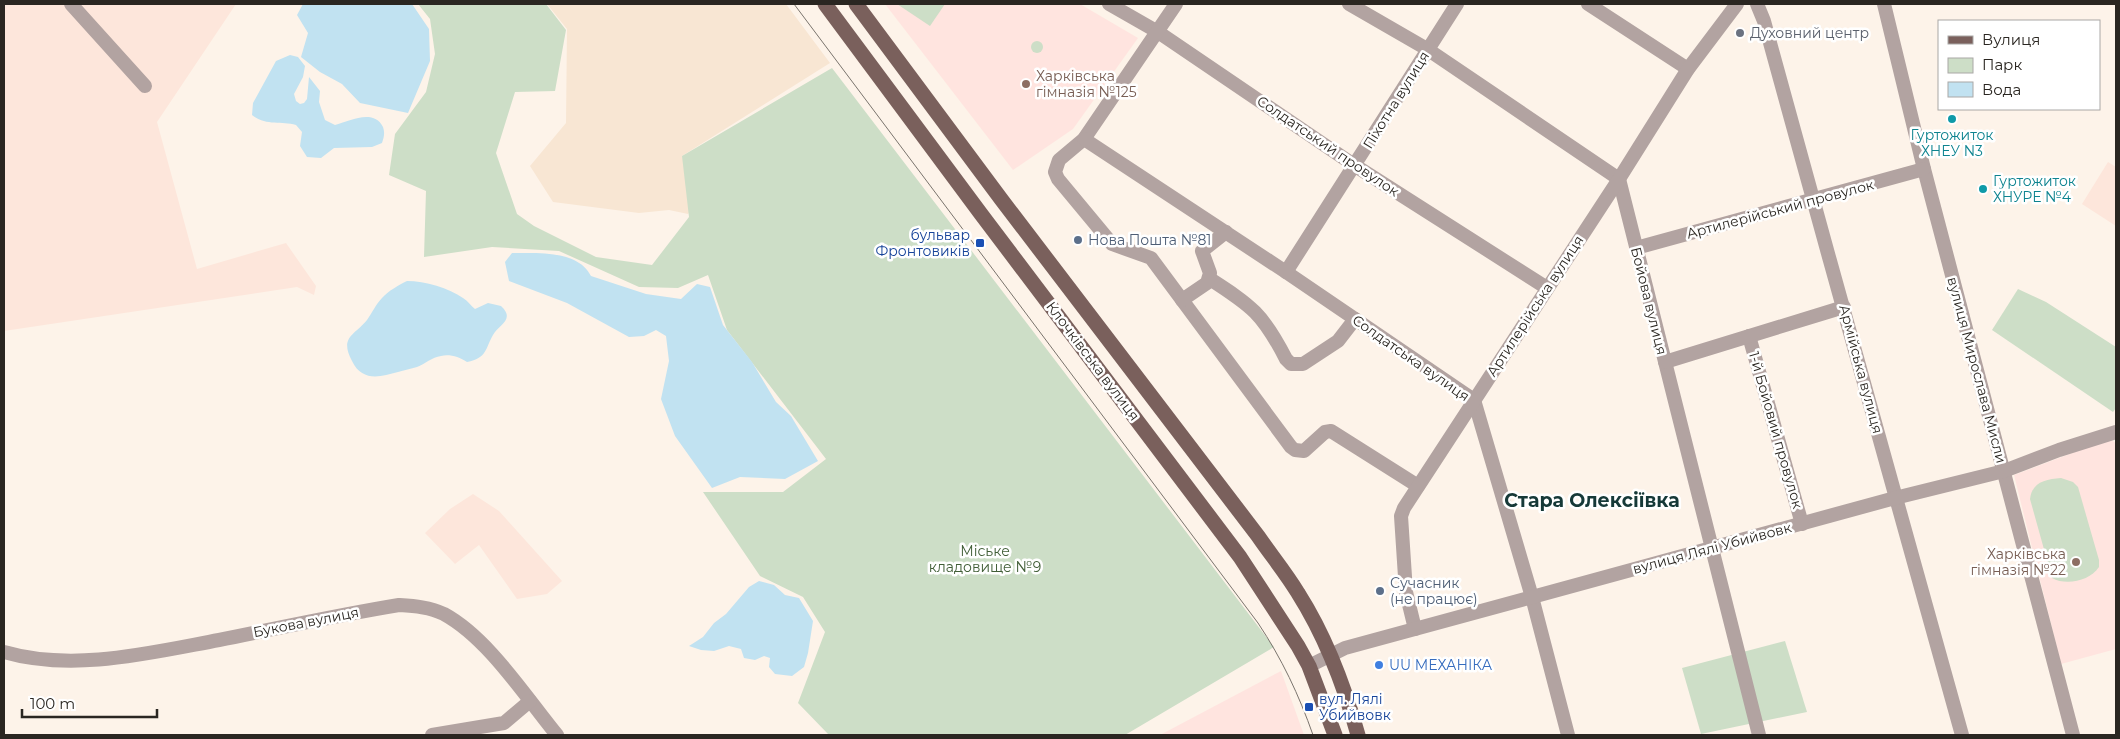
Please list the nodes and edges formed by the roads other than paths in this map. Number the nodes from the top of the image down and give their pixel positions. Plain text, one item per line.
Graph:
1 (71, 4) edge
2 (825, 4) edge
3 (1109, 4) edge
4 (1176, 4) edge
5 (1349, 4) edge
6 (1457, 4) edge
7 (1588, 4) edge
8 (1737, 4) edge
9 (1757, 4) edge
10 (1884, 4) edge
11 (859, 5) edge
12 (1158, 32) junction
13 (1428, 49) junction
14 (1688, 69) junction
15 (145, 86) dead end
16 (1084, 139) junction
17 (1354, 165) junction
18 (1924, 169) junction
19 (1619, 179) junction
20 (1814, 199) junction
21 (1226, 232) junction
22 (1636, 248) junction
23 (1286, 272) junction
24 (1210, 279) junction
25 (1548, 288) junction
26 (1182, 300) junction
27 (1844, 307) junction
28 (1355, 319) junction
29 (1749, 336) junction
30 (1665, 362) junction
31 (1474, 400) junction
32 (2116, 432) edge
33 (2004, 471) junction
34 (1418, 486) junction
35 (1894, 498) junction
36 (1802, 524) junction
37 (1711, 549) junction
38 (1532, 597) junction
39 (1415, 629) junction
40 (4, 652) edge
41 (1331, 654) junction
42 (1309, 666) junction
43 (530, 702) junction
44 (432, 735) edge
45 (557, 735) edge
46 (1335, 735) edge
47 (1358, 735) edge
48 (1568, 735) edge
49 (1759, 735) edge
50 (1962, 735) edge
51 (2073, 735) edge

1 - 15 street
2 - 42 main road, Клочківська вулиця
3 - 12 street, Солдатський провулок
4 - 12 street
5 - 13 street
6 - 13 street, Піхотна вулиця
7 - 14 street
8 - 14 street, Артилерійська вулиця
9 - 20 street, Армійська вулиця
10 - 18 street, вулиця Мирослава Мисли
11 - 41 main road, Клочківська вулиця
12 - 16 street
12 - 17 street, Солдатський провулок
13 - 17 street, Піхотна вулиця
13 - 19 street
14 - 19 street, Артилерійська вулиця
16 - 21 street, Солдатська вулиця
16 - 26 street
17 - 23 street, Піхотна вулиця
17 - 25 street, Солдатський провулок
18 - 20 street, Артилерійський провулок
18 - 33 street, вулиця Мирослава Мисли
19 - 22 street, Бойова вулиця
19 - 25 street, Артилерійська вулиця
20 - 22 street, Артилерійський провулок
20 - 27 street, Армійська вулиця
21 - 23 street, Солдатська вулиця
21 - 24 street
22 - 30 street, Бойова вулиця
23 - 28 street, Солдатська вулиця
24 - 26 street
24 - 28 street
25 - 31 street, Артилерійська вулиця
26 - 34 street
27 - 29 street
27 - 35 street, Армійська вулиця
28 - 31 street, Солдатська вулиця
29 - 30 street
29 - 36 street, 1-й Бойовий провулок
30 - 37 street, Бойова вулиця
31 - 34 street, Артилерійська вулиця
31 - 38 street, Солдатська вулиця
32 - 33 street, вулиця Лялі Убийвовк
33 - 35 street, вулиця Лялі Убийвовк
33 - 51 street, вулиця Мирослава Мисли
34 - 39 street, Артилерійська вулиця
35 - 36 street, вулиця Лялі Убийвовк
35 - 50 street, Армійська вулиця
36 - 37 street, вулиця Лялі Убийвовк
37 - 38 street, вулиця Лялі Убийвовк
37 - 49 street, Бойова вулиця
38 - 39 street, вулиця Лялі Убийвовк
38 - 48 street, Солдатська вулиця
39 - 41 street, вулиця Лялі Убийвовк
40 - 43 street, Букова вулиця
41 - 42 street, вулиця Лялі Убийвовк
41 - 47 main road, Клочківська вулиця
42 - 46 main road, Клочківська вулиця
43 - 44 street
43 - 45 street, Букова вулиця

